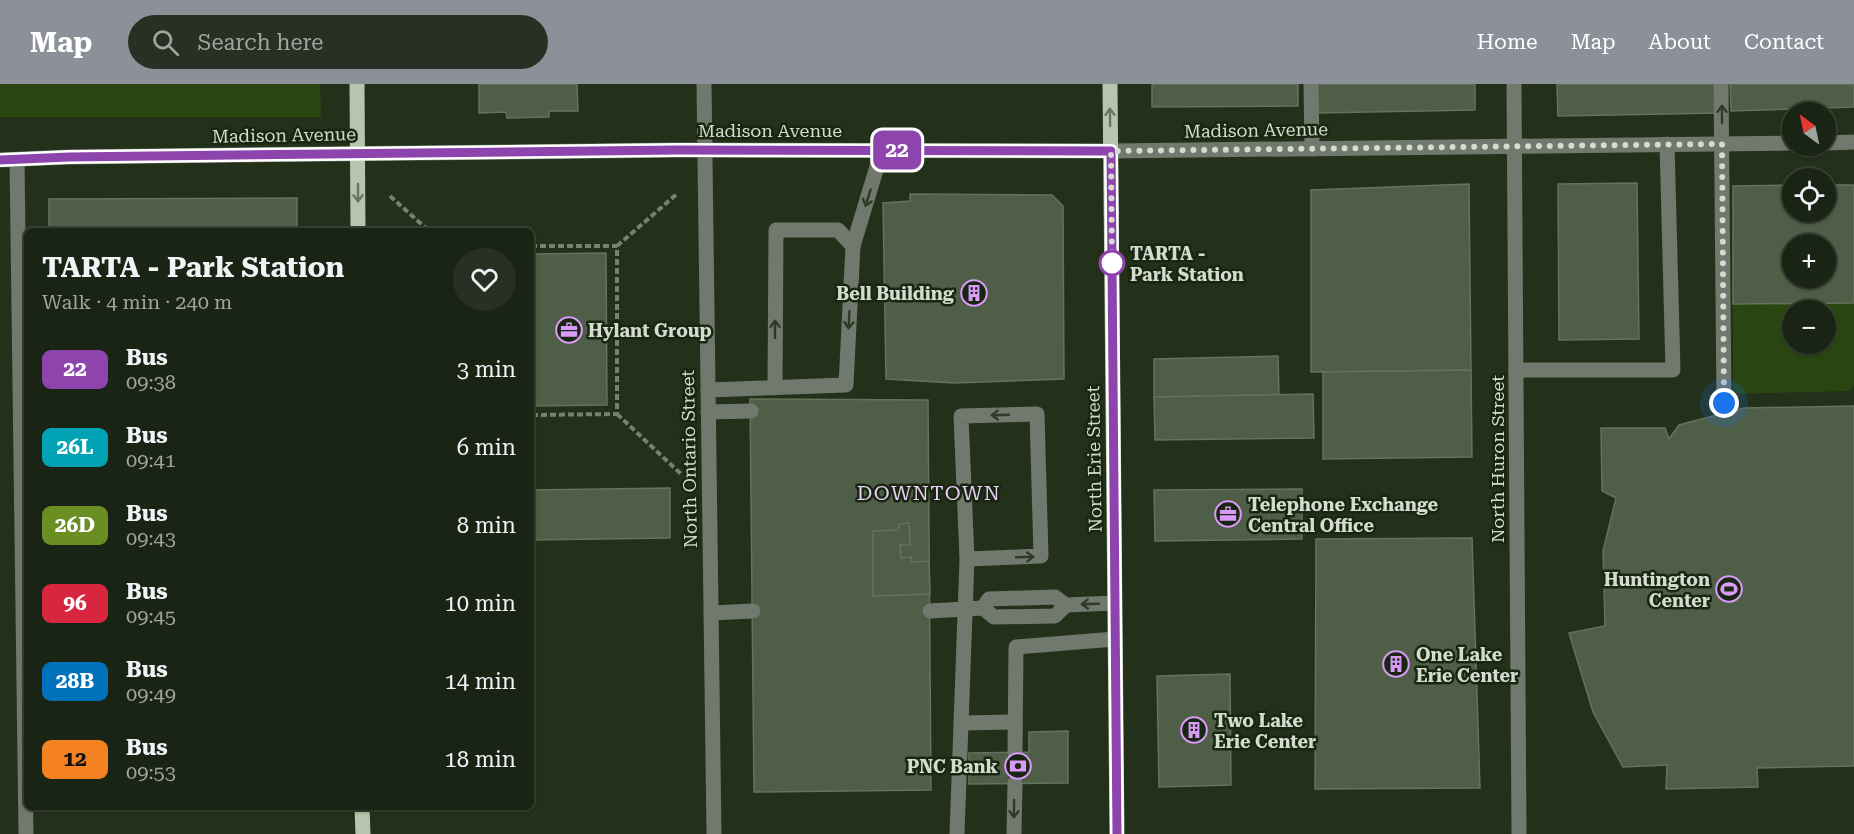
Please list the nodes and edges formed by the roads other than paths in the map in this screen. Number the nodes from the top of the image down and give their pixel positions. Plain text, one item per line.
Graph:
1 (357, 84) edge
2 (704, 84) edge
3 (1110, 84) edge
4 (1311, 84) edge
5 (1514, 84) edge
6 (1721, 84) edge
7 (1836, 142) edge
8 (1854, 142) edge
9 (1782, 143) edge
10 (1667, 144) junction
11 (1722, 144) junction
12 (1514, 146) junction
13 (1312, 149) junction
14 (704, 150) junction
15 (882, 150) junction
16 (1111, 151) junction
17 (357, 154) junction
18 (0, 160) edge
19 (18, 160) junction
20 (358, 228) edge
21 (853, 246) junction
22 (1516, 370) junction
23 (775, 388) junction
24 (708, 390) junction
25 (1724, 403) dead end
26 (751, 411) dead end
27 (708, 412) junction
28 (967, 559) junction
29 (1115, 603) junction
30 (965, 610) junction
31 (753, 611) dead end
32 (930, 611) dead end
33 (711, 613) junction
34 (1115, 639) junction
35 (24, 666) edge
36 (1015, 722) junction
37 (961, 723) junction
38 (1015, 753) tunnel mouth
39 (1014, 783) tunnel mouth
40 (26, 810) edge
41 (362, 810) edge
42 (26, 834) edge
43 (363, 834) edge
44 (714, 834) edge
45 (957, 834) edge
46 (1014, 834) edge
47 (1117, 834) edge
48 (1519, 834) edge

1 - 17 main road
2 - 14 street, North Ontario Street
16 -> 3 main road, North Erie Street
4 - 13 street
5 - 12 street, North Huron Street
11 -> 6 street
7 - 8 street
9 - 11 street, Madison Avenue
10 - 11 street, Madison Avenue
10 - 12 street, Madison Avenue
10 - 22 street
11 - 25 street
12 - 13 street, Madison Avenue
12 - 22 street, North Huron Street
13 - 16 street, Madison Avenue
14 - 15 street, Madison Avenue
14 - 17 street, Madison Avenue
14 - 24 street, North Ontario Street
15 - 16 street, Madison Avenue
15 -> 21 street
16 - 29 main road, North Erie Street
17 - 19 street, Madison Avenue
17 -> 20 main road
18 - 19 street, Madison Avenue
19 - 35 street
21 -> 23 street
23 -> 21 street
22 - 48 street, North Huron Street
23 - 24 street
24 - 27 street, North Ontario Street
26 - 27 street
27 - 33 street, North Ontario Street
28 -> 28 street
28 - 30 street
29 -> 30 street
29 - 34 main road, North Erie Street
30 - 32 street
30 - 37 street
31 - 33 street
33 - 44 street, North Ontario Street
34 - 36 street
34 - 47 main road, North Erie Street
36 - 37 street
36 - 38 street
37 - 45 street
39 -> 46 street
40 - 42 street
41 - 43 main road

